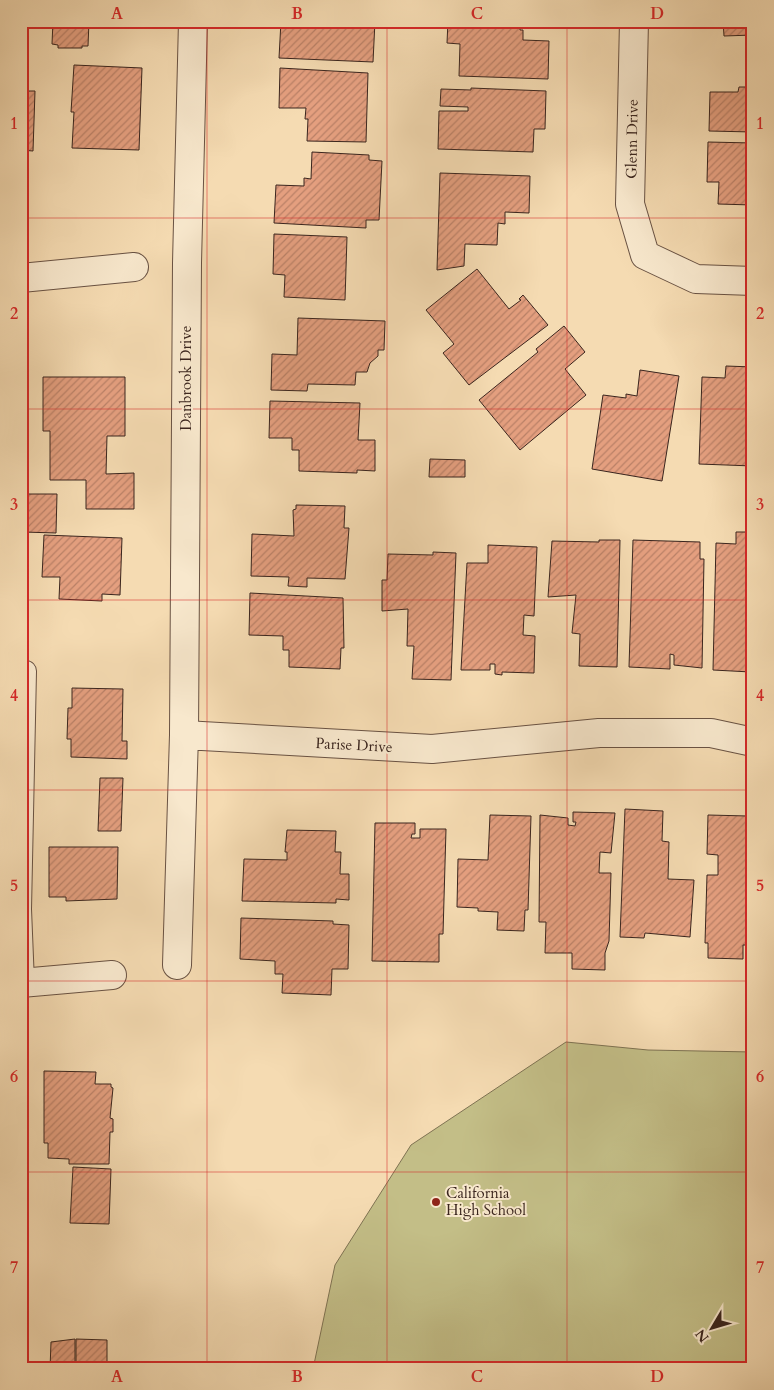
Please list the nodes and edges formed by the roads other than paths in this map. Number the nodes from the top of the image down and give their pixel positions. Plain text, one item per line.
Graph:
1 (192, 21) edge
2 (634, 21) edge
3 (134, 267) dead end
4 (21, 278) edge
5 (753, 280) edge
6 (26, 671) dead end
7 (184, 735) junction
8 (753, 742) edge
9 (177, 965) dead end
10 (112, 974) dead end
11 (22, 983) edge

1 - 7 street, Danbrook Drive
2 - 5 street, Glenn Drive
3 - 4 street
6 - 11 lane
7 - 8 street, Parise Drive
7 - 9 street
10 - 11 street

